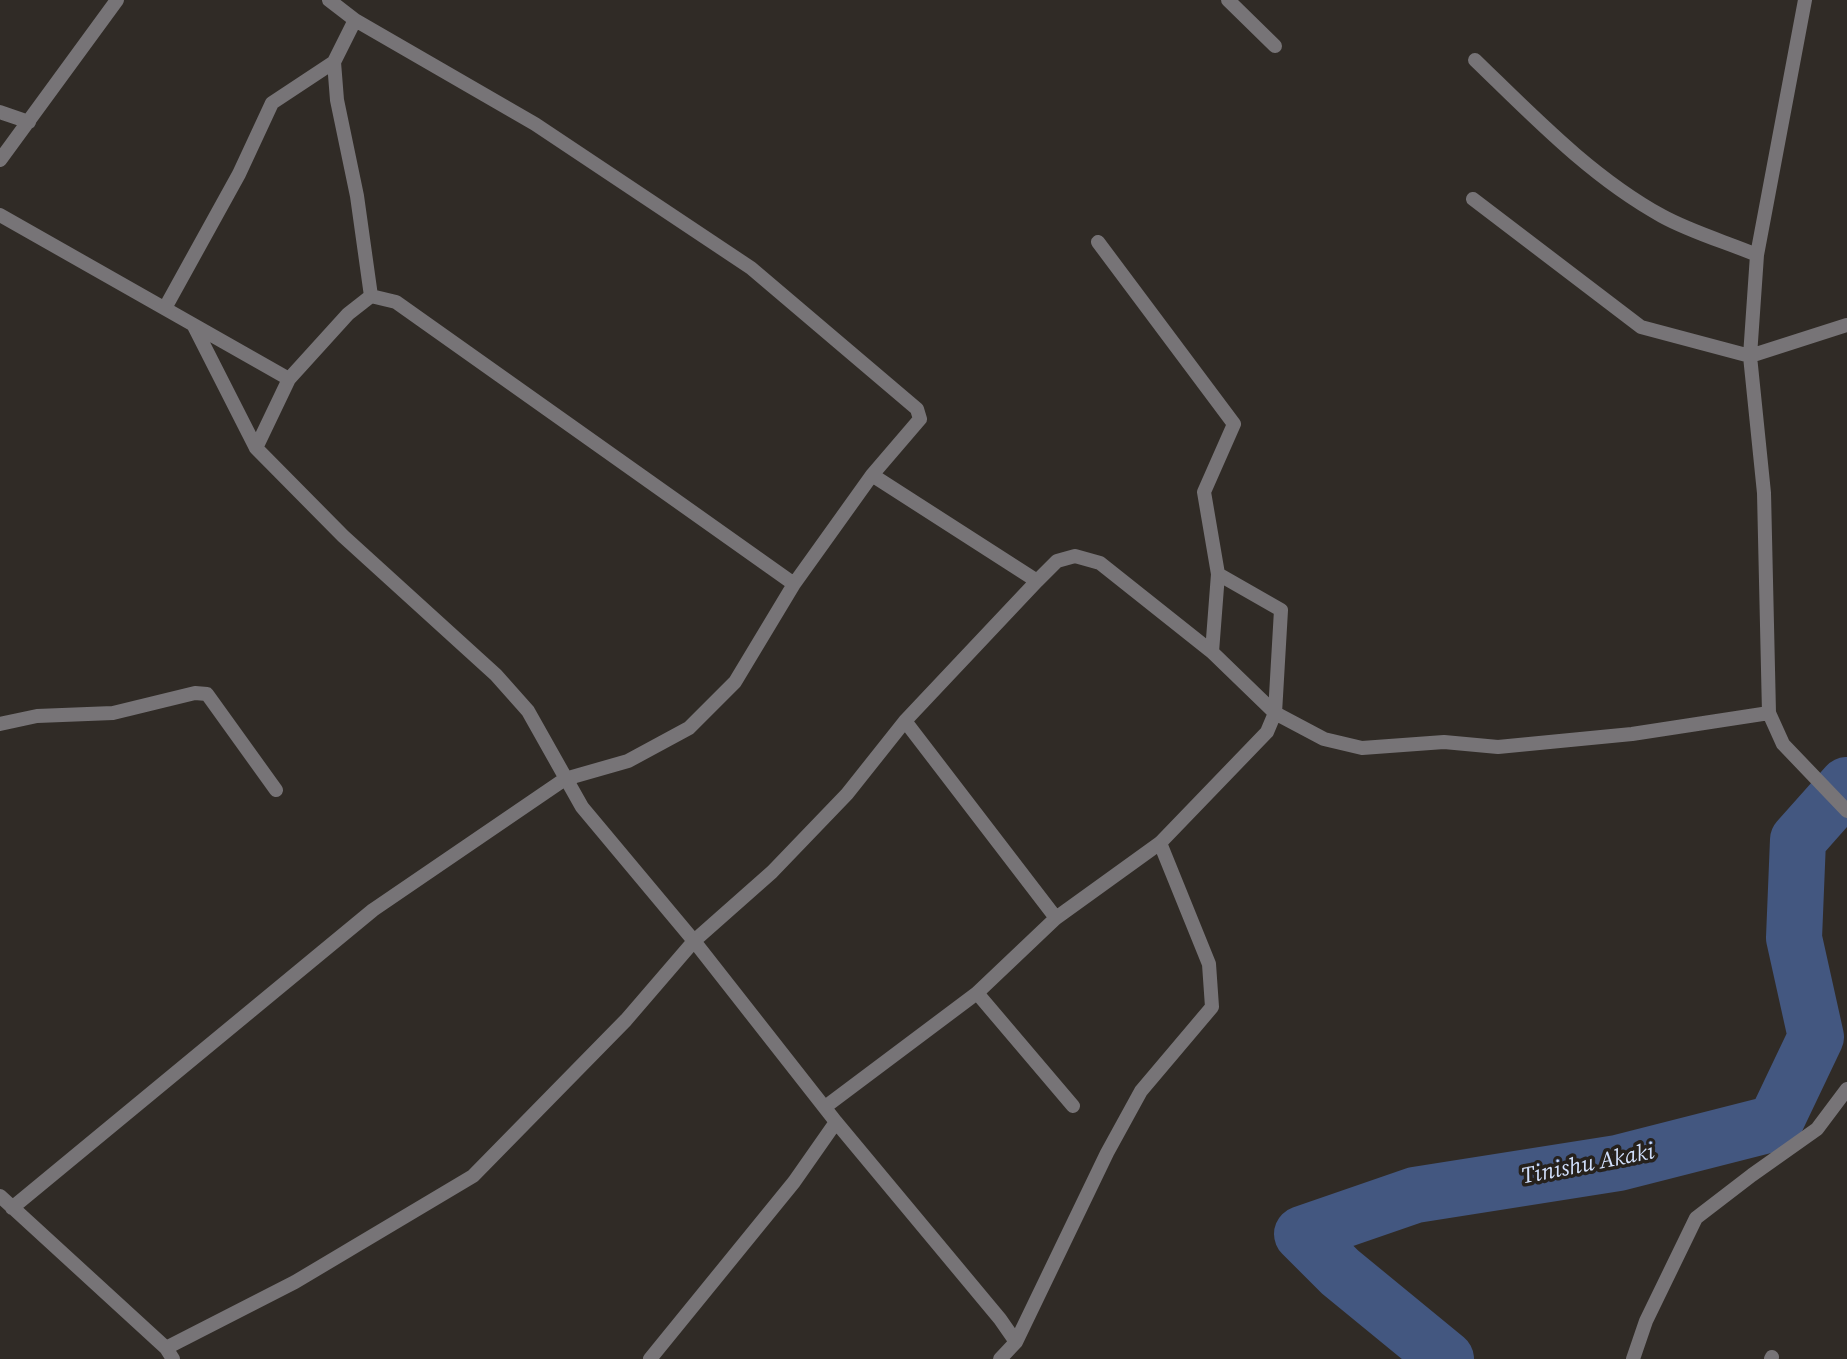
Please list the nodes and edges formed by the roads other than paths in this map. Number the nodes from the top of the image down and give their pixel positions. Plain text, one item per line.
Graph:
1 (117, 0) edge
2 (329, 0) edge
3 (1228, 0) edge
4 (1805, 0) edge
5 (355, 20) junction
6 (1275, 46) dead end
7 (1475, 60) dead end
8 (334, 62) junction
9 (0, 112) edge
10 (29, 121) junction
11 (0, 159) edge
12 (1473, 199) dead end
13 (0, 215) edge
14 (1098, 242) dead end
15 (1757, 255) junction
16 (371, 296) junction
17 (165, 308) junction
18 (1847, 325) edge
19 (194, 326) junction
20 (1750, 356) junction
21 (289, 379) junction
22 (256, 448) junction
23 (872, 475) junction
24 (1218, 574) junction
25 (1037, 581) junction
26 (794, 584) junction
27 (1212, 652) junction
28 (1275, 713) junction
29 (1769, 713) junction
30 (905, 721) junction
31 (0, 724) edge
32 (565, 779) junction
33 (275, 790) dead end
34 (1847, 811) edge
35 (1160, 843) junction
36 (1056, 918) junction
37 (694, 941) junction
38 (977, 993) junction
39 (1847, 1089) edge
40 (1073, 1106) dead end
41 (825, 1107) junction
42 (836, 1122) junction
43 (0, 1196) edge
44 (12, 1208) junction
45 (1016, 1342) junction
46 (169, 1354) edge
47 (650, 1359) edge
48 (1000, 1359) edge
49 (1633, 1359) edge

1 - 10 street
2 - 5 street
3 - 6 street
4 - 15 street
5 - 8 street
5 - 23 street
7 - 15 street
8 - 16 street
8 - 17 street
9 - 10 street
10 - 11 street
12 - 20 street
13 - 17 street
14 - 24 street
15 - 20 street
16 - 21 street
16 - 26 street
17 - 19 street
18 - 20 street
19 - 21 street
19 - 22 street
20 - 29 street
21 - 22 street
22 - 32 street
23 - 25 street
23 - 26 street
24 - 27 street
24 - 28 street
25 - 27 street
25 - 30 street
26 - 32 street
27 - 28 street
28 - 29 street
28 - 35 street
29 - 34 street
30 - 36 street
30 - 37 street
31 - 33 street
32 - 37 street
32 - 44 street
35 - 36 street
35 - 45 street
36 - 38 street
37 - 41 street
37 - 46 street
38 - 40 street
38 - 41 street
39 - 49 street
41 - 42 street
42 - 45 street
42 - 47 street
43 - 44 street
44 - 46 street
45 - 48 street

